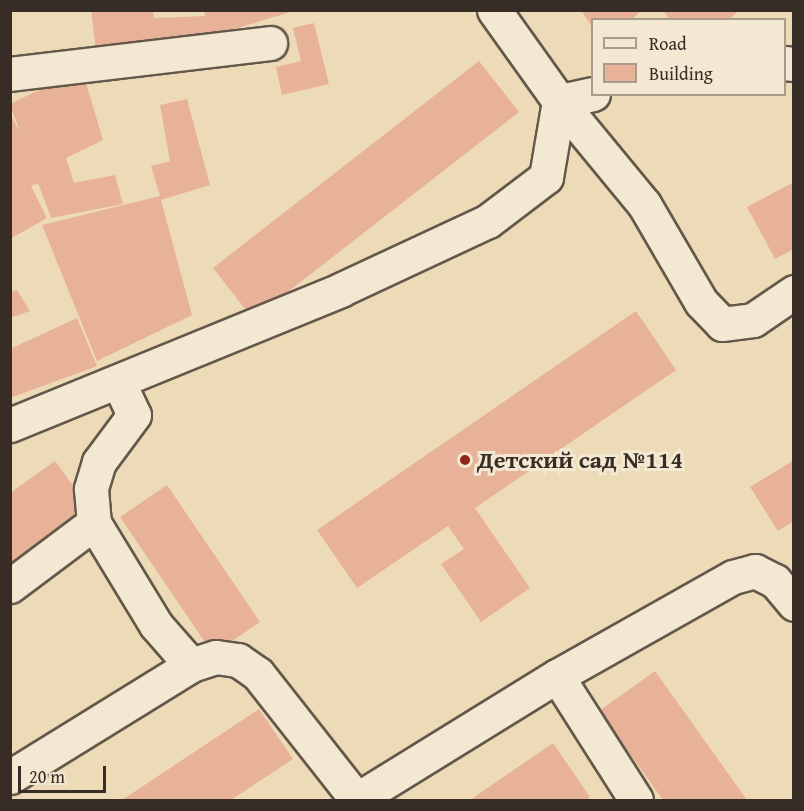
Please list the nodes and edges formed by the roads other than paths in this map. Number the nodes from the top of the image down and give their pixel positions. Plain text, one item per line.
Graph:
1 (494, 10) edge
2 (270, 42) dead end
3 (10, 74) edge
4 (591, 94) edge
5 (559, 101) junction
6 (794, 292) edge
7 (119, 383) junction
8 (10, 425) edge
9 (94, 523) junction
10 (10, 586) edge
11 (794, 604) edge
12 (190, 665) junction
13 (556, 676) junction
14 (10, 777) edge
15 (357, 800) edge
16 (636, 801) edge

1 - 5 street
2 - 3 street
4 - 5 street
5 - 6 street
5 - 7 street
7 - 8 street
7 - 9 street
9 - 10 street
9 - 12 street
11 - 13 street
12 - 14 street
12 - 15 street
13 - 15 street
13 - 16 street

